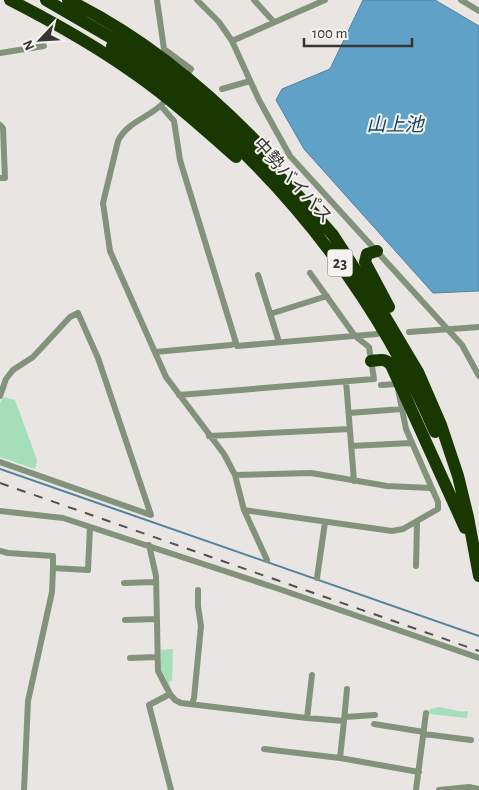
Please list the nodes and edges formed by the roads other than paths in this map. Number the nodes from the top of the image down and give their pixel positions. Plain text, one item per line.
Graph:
1 (10, 0) edge
2 (35, 0) edge
3 (46, 0) edge
4 (68, 0) edge
5 (157, 0) edge
6 (198, 0) edge
7 (254, 0) edge
8 (461, 0) edge
9 (320, 1) edge
10 (469, 2) edge
11 (479, 10) edge
12 (274, 22) junction
13 (93, 29) junction
14 (232, 41) junction
15 (44, 46) dead end
16 (0, 53) edge
17 (188, 72) dead end
18 (250, 81) junction
19 (222, 89) dead end
20 (166, 100) dead end
21 (161, 106) junction
22 (0, 125) edge
23 (0, 178) edge
24 (295, 192) junction
25 (293, 206) junction
26 (377, 251) junction
27 (310, 273) dead end
28 (258, 275) dead end
29 (327, 296) junction
30 (270, 314) junction
31 (479, 327) edge
32 (448, 329) junction
33 (409, 332) dead end
34 (377, 334) dead end
35 (355, 336) junction
36 (279, 342) junction
37 (236, 343) junction
38 (155, 352) junction
39 (371, 361) junction
40 (478, 373) edge
41 (346, 381) junction
42 (381, 384) dead end
43 (179, 395) junction
44 (0, 396) edge
45 (402, 409) junction
46 (349, 413) junction
47 (436, 413) junction
48 (350, 429) junction
49 (209, 436) junction
50 (411, 443) junction
51 (351, 446) junction
52 (0, 462) edge
53 (235, 476) junction
54 (354, 481) junction
55 (431, 488) junction
56 (244, 510) junction
57 (0, 511) edge
58 (325, 522) junction
59 (417, 522) junction
60 (90, 527) junction
61 (468, 534) junction
62 (149, 545) junction
63 (0, 551) edge
64 (267, 560) dead end
65 (416, 566) dead end
66 (53, 568) junction
67 (478, 574) edge
68 (317, 578) dead end
69 (155, 582) junction
70 (124, 583) dead end
71 (198, 590) dead end
72 (156, 619) junction
73 (125, 620) dead end
74 (158, 657) junction
75 (130, 658) dead end
76 (479, 658) edge
77 (312, 675) dead end
78 (347, 689) dead end
79 (170, 694) junction
80 (192, 704) junction
81 (426, 713) dead end
82 (376, 715) dead end
83 (308, 718) junction
84 (344, 719) junction
85 (374, 724) dead end
86 (424, 733) junction
87 (471, 740) dead end
88 (264, 749) dead end
89 (340, 758) junction
90 (419, 772) junction
91 (479, 789) edge
92 (24, 790) edge
93 (170, 790) edge
94 (416, 790) edge
95 (439, 790) edge

1 - 25 highway
2 - 13 highway, 中勢バイパス / 23
3 - 13 highway, 中勢バイパス / 23
4 - 24 highway
5 - 17 street
6 - 14 street
7 - 12 street
8 - 10 street
9 - 12 street
10 - 11 street
12 - 14 street
13 - 24 highway, 中勢バイパス / 23
13 - 25 highway, 中勢バイパス / 23
14 - 18 street
15 - 16 street
18 - 19 street
18 - 26 street
20 - 21 street
21 - 37 street
21 - 38 street
22 - 23 street
24 - 47 highway, 中勢バイパス / 23
25 - 61 highway, 中勢バイパス / 23
26 - 32 street
26 - 47 highway
27 - 29 street
28 - 30 street
29 - 30 street
29 - 35 street
30 - 36 street
31 - 32 street
32 - 33 street
32 - 40 street
34 - 35 street
35 - 36 street
35 - 39 street
36 - 37 street
37 - 38 street
38 - 43 street
39 - 41 street
39 - 61 highway
41 - 43 street
41 - 46 street
42 - 45 street
43 - 49 street
44 - 52 street
45 - 46 street
45 - 50 street
46 - 48 street
47 - 67 highway, 中勢バイパス / 23
48 - 49 street
48 - 51 street
49 - 53 street
50 - 51 street
50 - 55 street
51 - 54 street
53 - 54 street
53 - 56 street
54 - 55 street
55 - 59 street
56 - 58 street
56 - 64 street
57 - 60 street
58 - 59 street
58 - 68 street
59 - 65 street
60 - 62 street
60 - 66 street
61 - 67 highway, 中勢バイパス / 23
62 - 69 street
62 - 76 street
63 - 66 street
66 - 92 street
69 - 70 street
69 - 72 street
71 - 80 street
72 - 73 street
72 - 74 street
74 - 75 street
74 - 79 street
77 - 83 street
78 - 84 street
79 - 80 street
79 - 93 street
80 - 83 street
81 - 86 street
82 - 84 street
83 - 84 street
84 - 89 street
85 - 86 street
86 - 87 street
86 - 90 street
88 - 89 street
89 - 90 street
90 - 94 street
91 - 95 street

